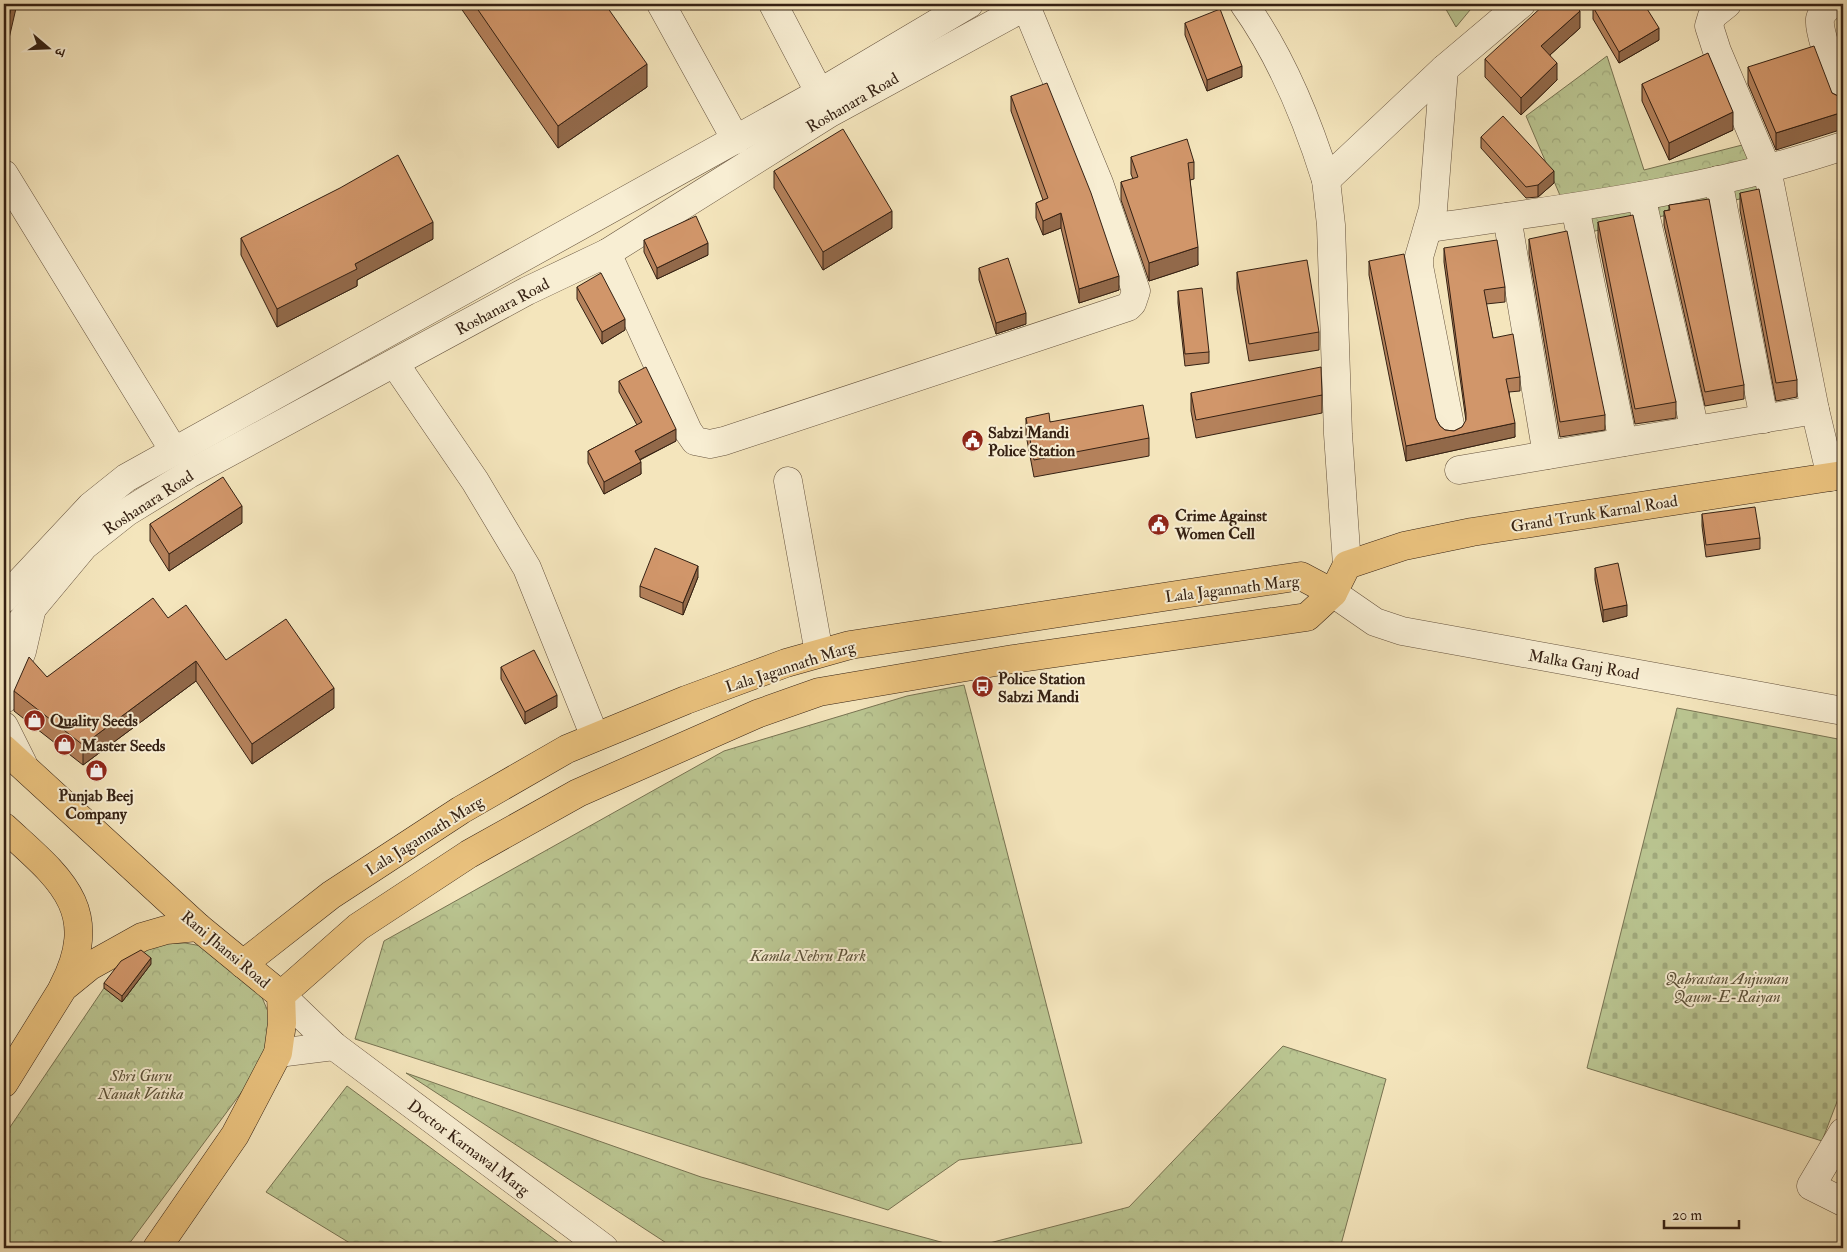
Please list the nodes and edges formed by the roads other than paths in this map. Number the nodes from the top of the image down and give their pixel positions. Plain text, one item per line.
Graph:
1 (661, 4) edge
2 (773, 4) edge
3 (969, 4) edge
4 (1244, 4) edge
5 (1521, 4) edge
6 (1727, 4) edge
7 (1832, 4) edge
8 (1028, 5) edge
9 (1444, 69) junction
10 (1843, 99) edge
11 (825, 103) junction
12 (736, 140) junction
13 (1843, 146) edge
14 (1767, 169) junction
15 (4, 174) edge
16 (1326, 180) junction
17 (1718, 180) junction
18 (1641, 196) junction
19 (1575, 206) junction
20 (1506, 217) junction
21 (1429, 228) junction
22 (607, 253) junction
23 (396, 364) junction
24 (1815, 410) junction
25 (1764, 419) junction
26 (1451, 430) edge
27 (1694, 430) junction
28 (1623, 442) junction
29 (174, 451) junction
30 (1547, 455) junction
31 (1459, 470) dead end
32 (1837, 476) edge
33 (788, 481) dead end
34 (1347, 565) junction
35 (1333, 593) junction
36 (4, 599) edge
37 (32, 605) junction
38 (4, 642) edge
39 (819, 653) junction
40 (786, 663) junction
41 (4, 699) edge
42 (800, 699) junction
43 (1843, 711) edge
44 (4, 726) edge
45 (595, 737) junction
46 (13, 757) edge
47 (4, 827) edge
48 (198, 927) junction
49 (243, 964) junction
50 (62, 988) junction
51 (281, 995) junction
52 (334, 1046) junction
53 (278, 1053) junction
54 (5, 1078) edge
55 (1843, 1132) edge
56 (1843, 1202) edge
57 (157, 1248) edge
58 (604, 1248) edge

1 - 12 street
2 - 11 street
3 - 11 street, Roshanara Road
4 - 16 street
5 - 9 street
6 - 14 street
7 - 10 street
8 - 11 street, Roshanara Road
8 - 22 street
9 - 16 street
9 - 21 street
11 - 12 street, Roshanara Road
11 - 22 street, Roshanara Road
12 - 29 street, Roshanara Road
13 - 14 street
14 - 17 street
14 - 24 street
15 - 29 street
16 - 34 street
17 - 18 street
17 - 25 street
18 - 19 street
18 - 27 street
19 - 20 street
19 - 28 street
20 - 21 street
20 - 30 street
21 - 26 street
22 - 23 street, Roshanara Road
23 - 37 street, Roshanara Road
23 - 45 street
24 - 25 street
24 - 32 street
25 - 27 street
27 - 28 street
28 - 30 street
29 - 36 street, Roshanara Road
30 - 31 street
32 - 34 main road, Grand Trunk Karnal Road
33 - 39 street
34 - 35 main road
35 - 39 main road, Lala Jagannath Marg
35 - 42 main road, Lala Jagannath Marg
35 - 43 street, Malka Ganj Road
37 - 38 street, Roshanara Road
37 - 41 street
39 - 40 main road, Lala Jagannath Marg
40 - 42 main road
40 - 45 main road, Lala Jagannath Marg
42 - 51 main road, Lala Jagannath Marg
44 - 46 street
45 - 49 main road, Lala Jagannath Marg
46 - 48 main road, Rani Jhansi Road
47 - 50 main road
48 - 49 main road, Rani Jhansi Road
48 - 50 main road
49 - 51 main road, Rani Jhansi Road
50 - 54 main road
51 - 52 street, Doctor Karnawal Marg
51 - 53 main road, Rani Jhansi Road
52 - 53 street
52 - 58 street, Doctor Karnawal Marg
53 - 57 main road, Rani Jhansi Road
55 - 56 street

